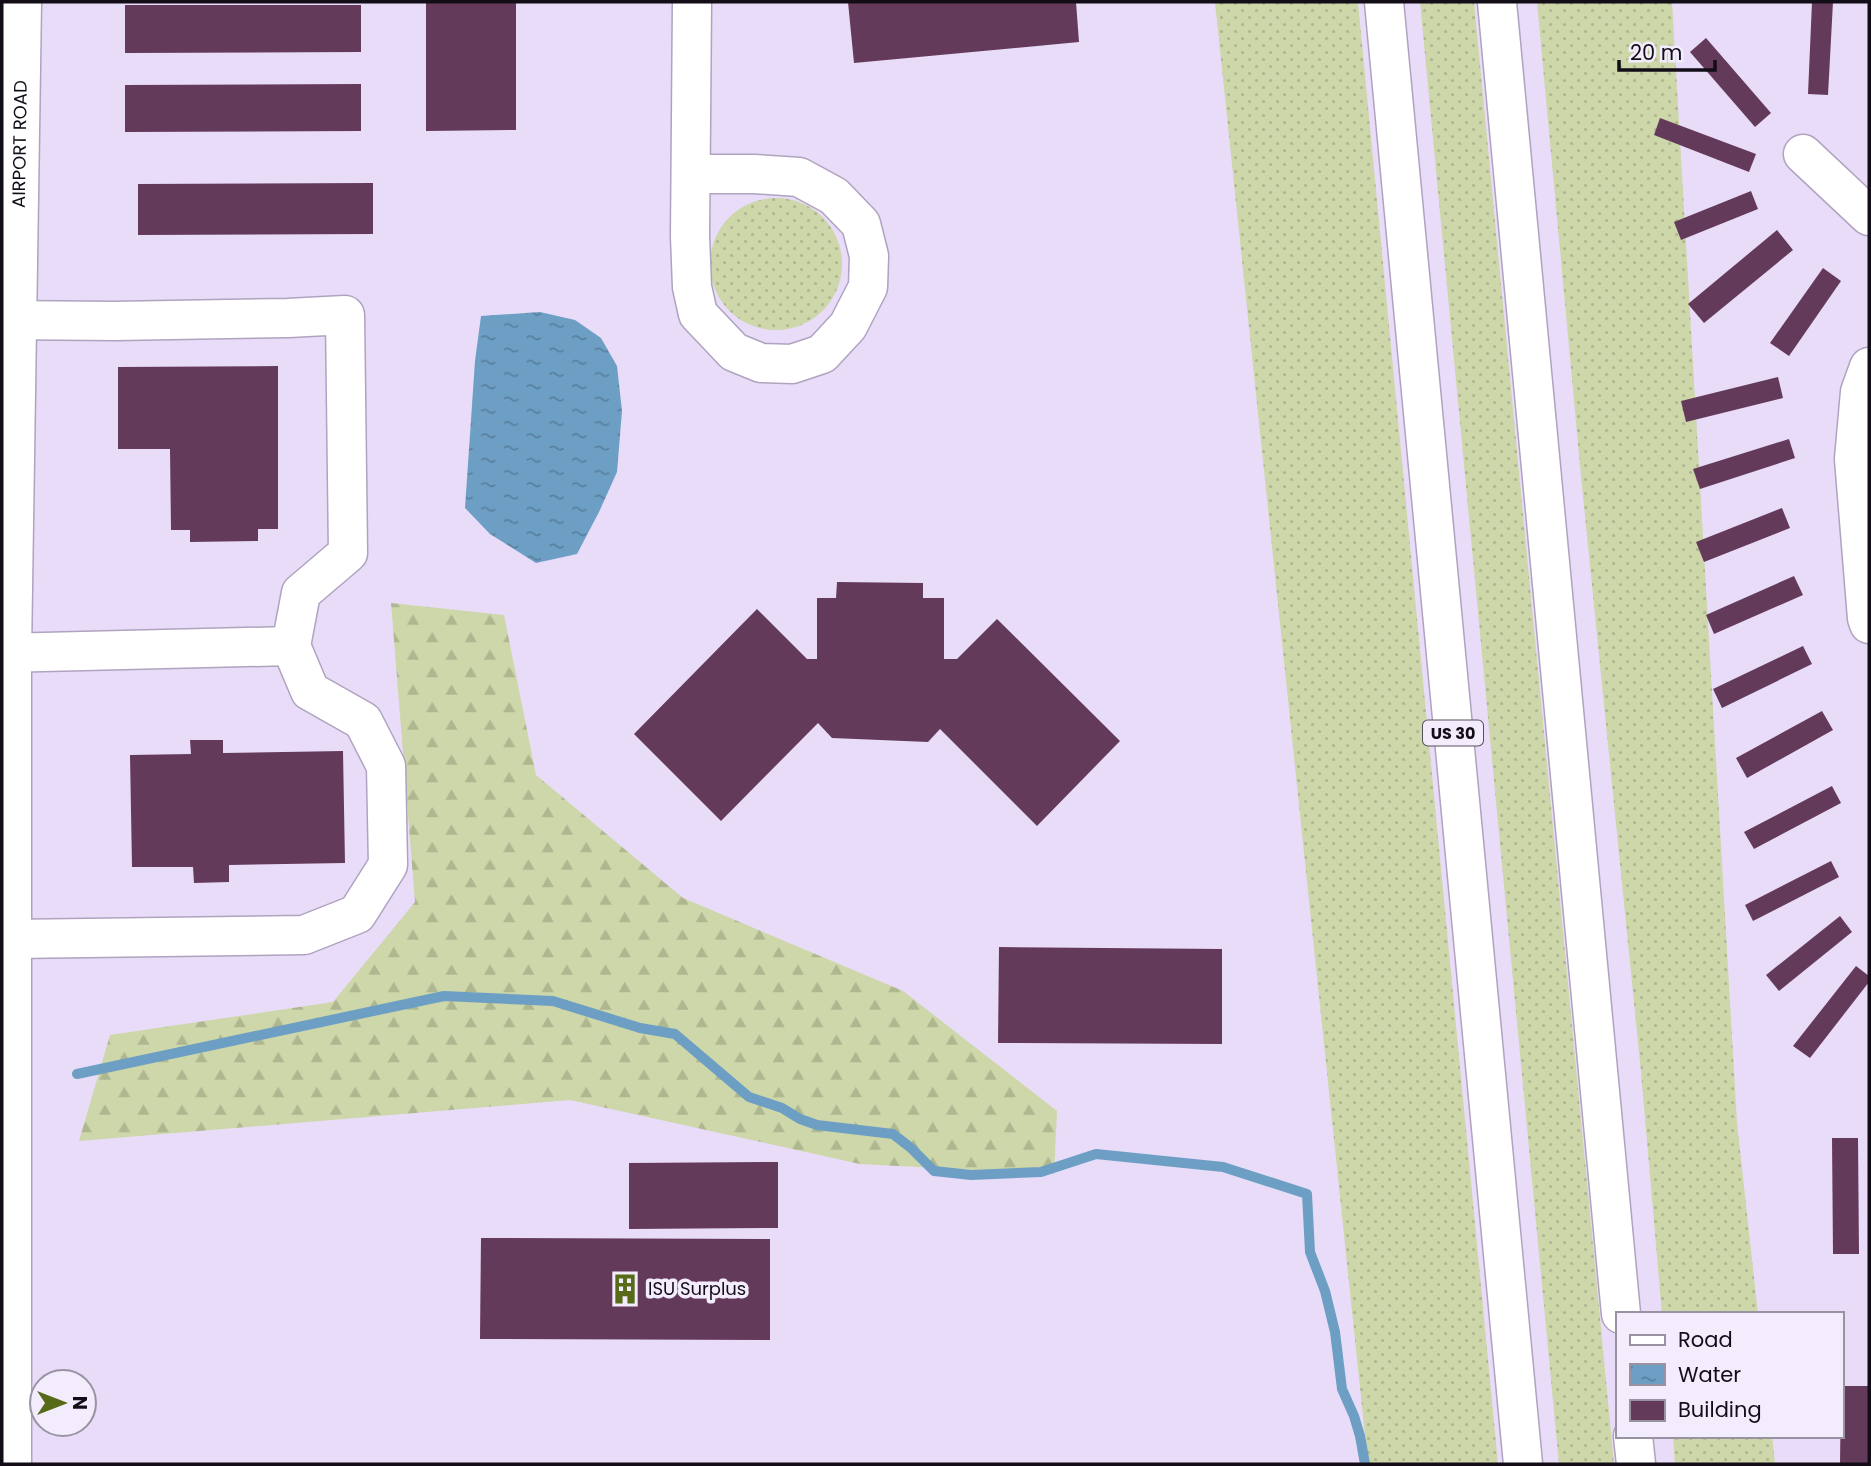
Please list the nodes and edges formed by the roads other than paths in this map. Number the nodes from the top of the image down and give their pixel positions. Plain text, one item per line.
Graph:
1 (22, 2) edge
2 (692, 2) edge
3 (1384, 2) edge
4 (1497, 2) edge
5 (1802, 154) dead end
6 (691, 174) junction
7 (1869, 216) edge
8 (9, 321) edge
9 (1869, 367) edge
10 (1869, 624) edge
11 (291, 646) junction
12 (7, 653) edge
13 (12, 939) junction
14 (1621, 1312) edge
15 (1633, 1438) edge
16 (12, 1464) edge
17 (1523, 1464) edge
18 (1636, 1464) edge

1 - 8 main road, AIRPORT ROAD
2 - 6 main road
3 - 17 main road, US 30
4 - 14 main road
5 - 7 main road
6 - 6 main road
8 - 11 main road
8 - 12 main road, AIRPORT ROAD
9 - 10 main road
11 - 12 main road
11 - 13 main road
12 - 13 main road, AIRPORT ROAD
13 - 16 main road, AIRPORT ROAD
15 - 18 main road

